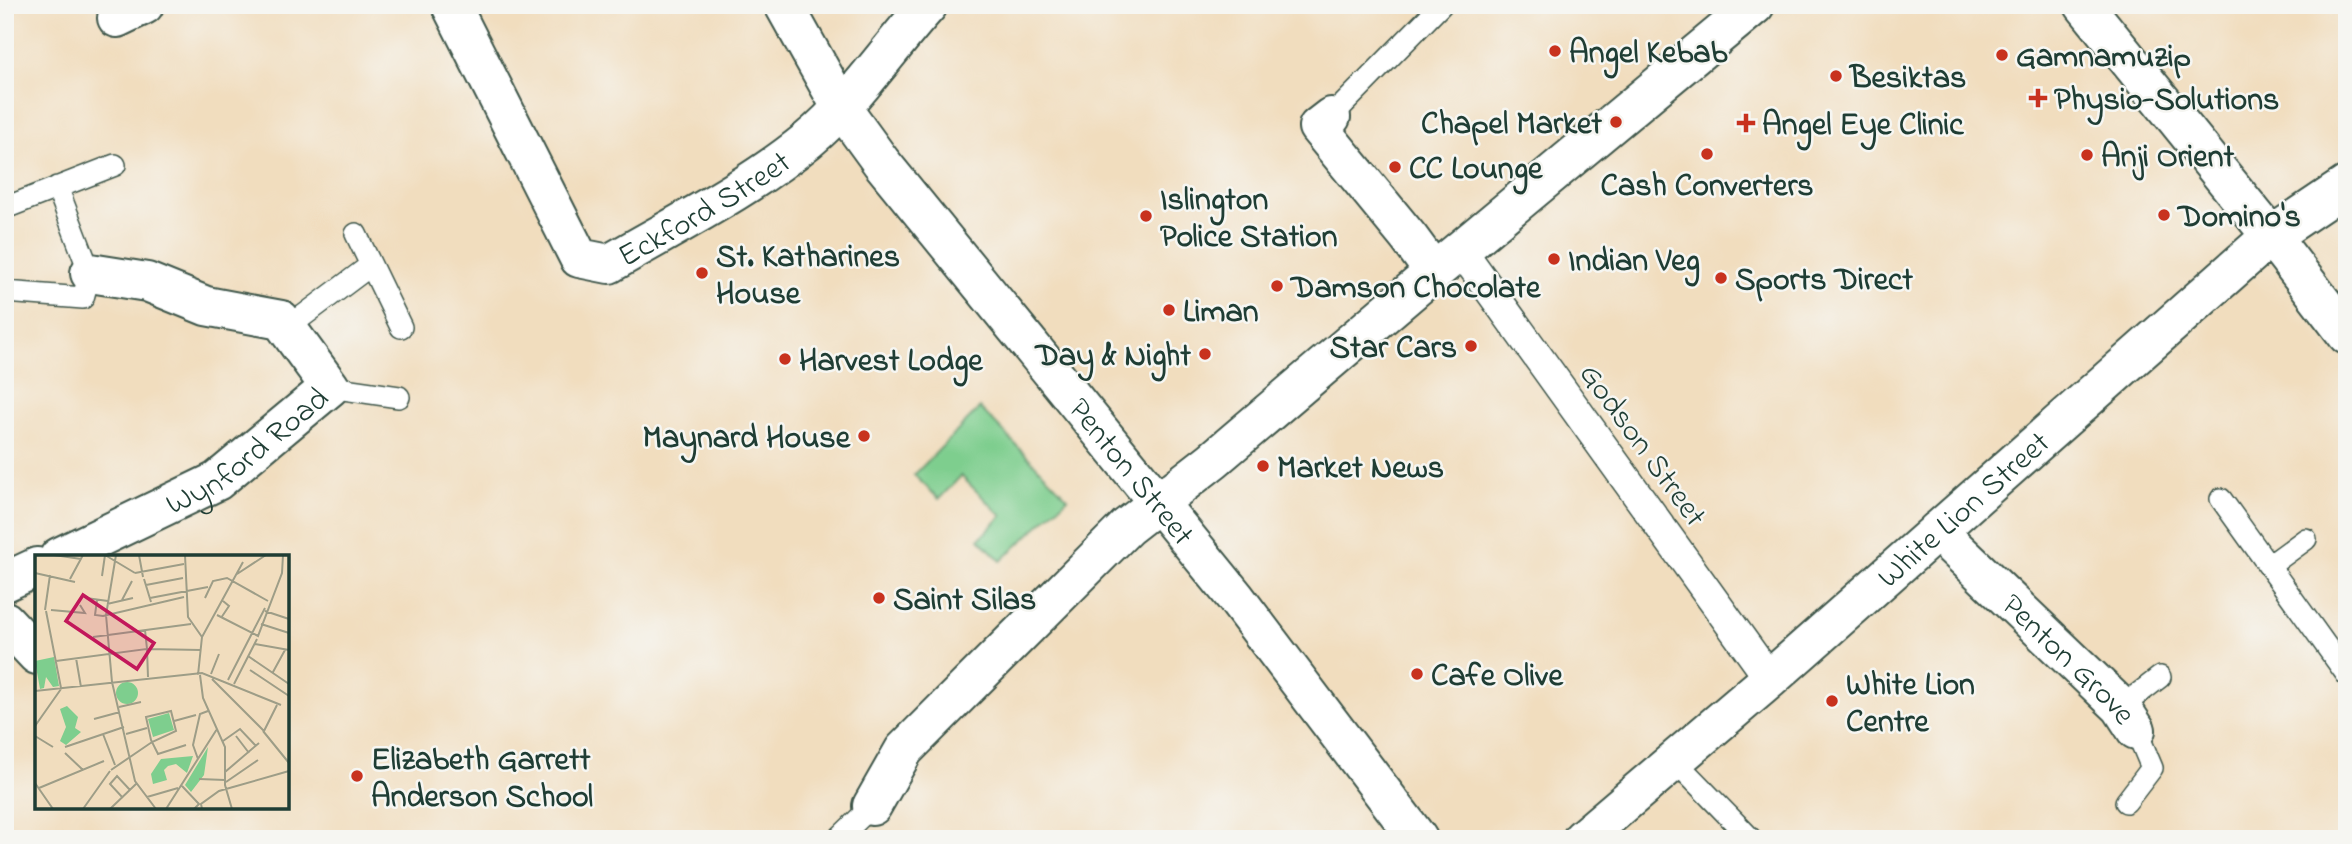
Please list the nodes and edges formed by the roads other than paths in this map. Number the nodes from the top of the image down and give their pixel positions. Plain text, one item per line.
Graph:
1 (452, 5) edge
2 (784, 5) edge
3 (928, 5) edge
4 (1441, 5) edge
5 (1755, 5) edge
6 (2084, 5) edge
7 (841, 107) junction
8 (1331, 117) joint
9 (116, 165) dead end
10 (2347, 185) edge
11 (57, 187) junction
12 (5, 208) edge
13 (356, 234) dead end
14 (2271, 236) junction
15 (1448, 261) junction
16 (371, 265) junction
17 (90, 273) junction
18 (5, 292) edge
19 (401, 327) dead end
20 (287, 328) junction
21 (2347, 335) edge
22 (330, 387) junction
23 (399, 397) dead end
24 (2221, 499) dead end
25 (1157, 503) junction
26 (1937, 531) junction
27 (2305, 539) dead end
28 (63, 555) edge
29 (2269, 566) junction
30 (35, 568) edge
31 (5, 582) edge
32 (5, 621) edge
33 (35, 653) edge
34 (2347, 675) edge
35 (2160, 677) dead end
36 (1770, 679) junction
37 (2129, 718) junction
38 (1674, 760) junction
39 (2126, 802) dead end
40 (872, 806) joint
41 (838, 839) edge
42 (1418, 839) edge
43 (1582, 839) edge
44 (1751, 839) edge

1 - 7 main road, Eckford Street
2 - 7 main road, Penton Street
3 - 7 main road
4 - 8 lane
5 - 15 main road
6 - 14 main road
7 - 25 main road, Penton Street
8 - 15 main road
9 - 11 lane
10 - 14 main road, White Lion Street
11 - 12 lane
11 - 17 lane
13 - 16 lane
14 - 21 main road
14 - 26 main road, White Lion Street
15 - 25 main road
15 - 36 street, Godson Street
16 - 19 lane
16 - 20 lane
17 - 18 lane
17 - 20 main road
20 - 22 main road, Wynford Road
22 - 23 lane
22 - 28 main road, Wynford Road
24 - 29 lane
25 - 40 main road
25 - 42 main road, Penton Street
26 - 36 main road, White Lion Street
26 - 37 main road, Penton Grove
27 - 29 lane
29 - 34 lane
30 - 31 main road
32 - 33 main road
35 - 37 lane
36 - 38 main road, White Lion Street
37 - 39 lane, Penton Grove
38 - 43 main road, White Lion Street
38 - 44 lane
40 - 41 lane

